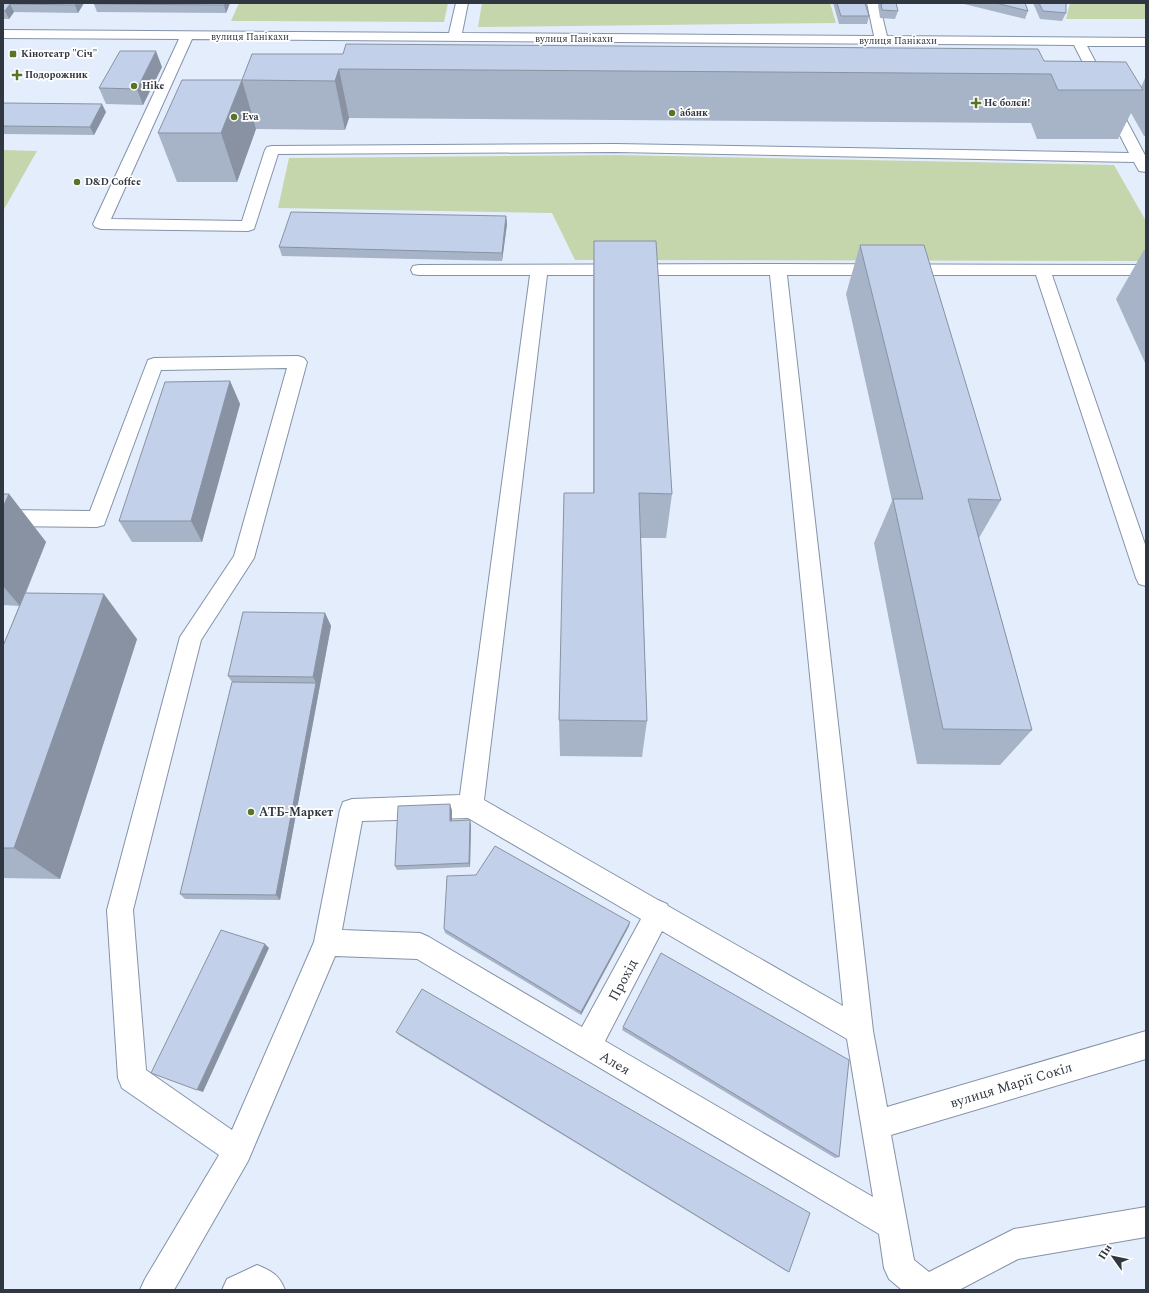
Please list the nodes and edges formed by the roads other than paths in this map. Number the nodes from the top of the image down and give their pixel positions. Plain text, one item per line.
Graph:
1 (462, 3) edge
2 (874, 3) edge
3 (3, 34) edge
4 (187, 36) junction
5 (455, 38) junction
6 (881, 40) junction
7 (1079, 42) junction
8 (1146, 42) edge
9 (1142, 164) edge
10 (778, 269) junction
11 (1042, 269) junction
12 (419, 270) dead end
13 (1146, 270) edge
14 (539, 271) junction
15 (3, 518) edge
16 (1146, 578) edge
17 (471, 806) junction
18 (658, 914) junction
19 (326, 943) junction
20 (859, 1031) junction
21 (1146, 1045) edge
22 (587, 1046) junction
23 (875, 1125) junction
24 (238, 1151) junction
25 (1146, 1222) edge
26 (892, 1224) junction
27 (156, 1290) edge
28 (238, 1290) edge
29 (269, 1290) edge
30 (927, 1290) edge

1 - 5 street
2 - 6 street
3 - 4 street, вулиця Панікахи
4 - 5 street, вулиця Панікахи
4 - 9 street
5 - 6 street, вулиця Панікахи
6 - 7 street, вулиця Панікахи
7 - 8 street, вулиця Панікахи
7 - 9 street
10 - 11 street
10 - 14 street
10 - 20 street
11 - 13 street
11 - 16 street
12 - 14 street
14 - 17 street
15 - 24 street
17 - 18 street
17 - 19 street
18 - 20 street
18 - 22 street, Прохід
19 - 22 street, Алея
19 - 24 street
20 - 23 street
21 - 23 street, вулиця Марії Сокіл
22 - 26 street, Алея
23 - 26 street
24 - 27 street
25 - 30 street
26 - 30 street
28 - 29 street

